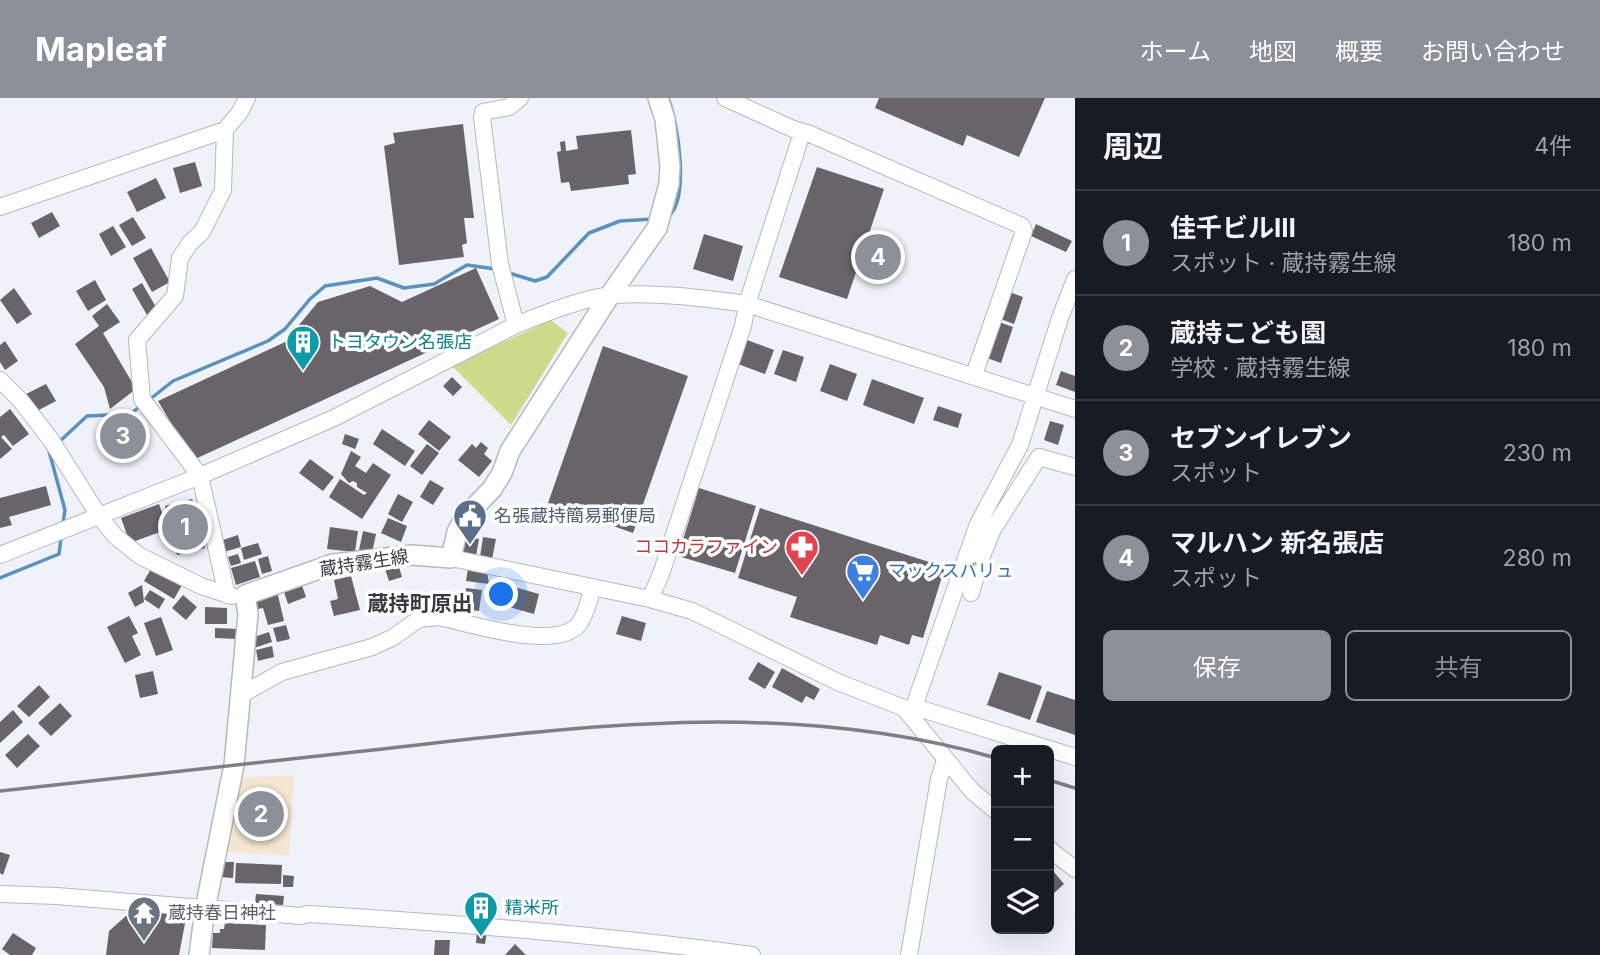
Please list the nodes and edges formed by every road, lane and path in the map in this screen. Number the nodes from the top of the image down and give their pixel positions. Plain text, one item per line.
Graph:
1 (247, 98) edge
2 (520, 98) edge
3 (658, 98) edge
4 (725, 98) edge
5 (225, 130) junction
6 (802, 133) junction
7 (0, 207) edge
8 (1075, 279) edge
9 (610, 295) junction
10 (747, 304) junction
11 (1067, 320) edge
12 (516, 326) junction
13 (974, 375) junction
14 (0, 380) edge
15 (1037, 397) junction
16 (1075, 409) edge
17 (1075, 467) edge
18 (200, 476) junction
19 (99, 516) junction
20 (0, 555) edge
21 (452, 558) junction
22 (593, 588) junction
23 (971, 593) dead end
24 (236, 595) junction
25 (650, 599) junction
26 (239, 696) junction
27 (913, 711) junction
28 (1075, 757) edge
29 (944, 760) junction
30 (992, 808) edge
31 (1054, 853) edge
32 (1075, 869) edge
33 (0, 894) edge
34 (205, 909) junction
35 (199, 955) edge
36 (752, 955) edge
37 (909, 955) edge

1 - 5 street
2 - 12 street
3 - 9 main road
4 - 6 street
5 - 7 street
5 - 18 street
6 - 10 street
6 - 13 street
8 - 11 street
9 - 10 street
9 - 12 street
9 - 21 main road
10 - 13 street
10 - 25 street
11 - 15 street
12 - 18 street
13 - 15 street
14 - 19 street
15 - 16 street
15 - 27 street
17 - 23 street
18 - 19 street
18 - 24 street
19 - 20 street
19 - 24 street
21 - 22 street
21 - 24 main road, 蔵持霧生線
22 - 25 street
22 - 26 street
24 - 26 main road
25 - 27 street
26 - 34 main road
27 - 28 street
27 - 29 street
29 - 30 street
29 - 37 street
31 - 32 street
33 - 34 street
34 - 35 main road
34 - 36 street

